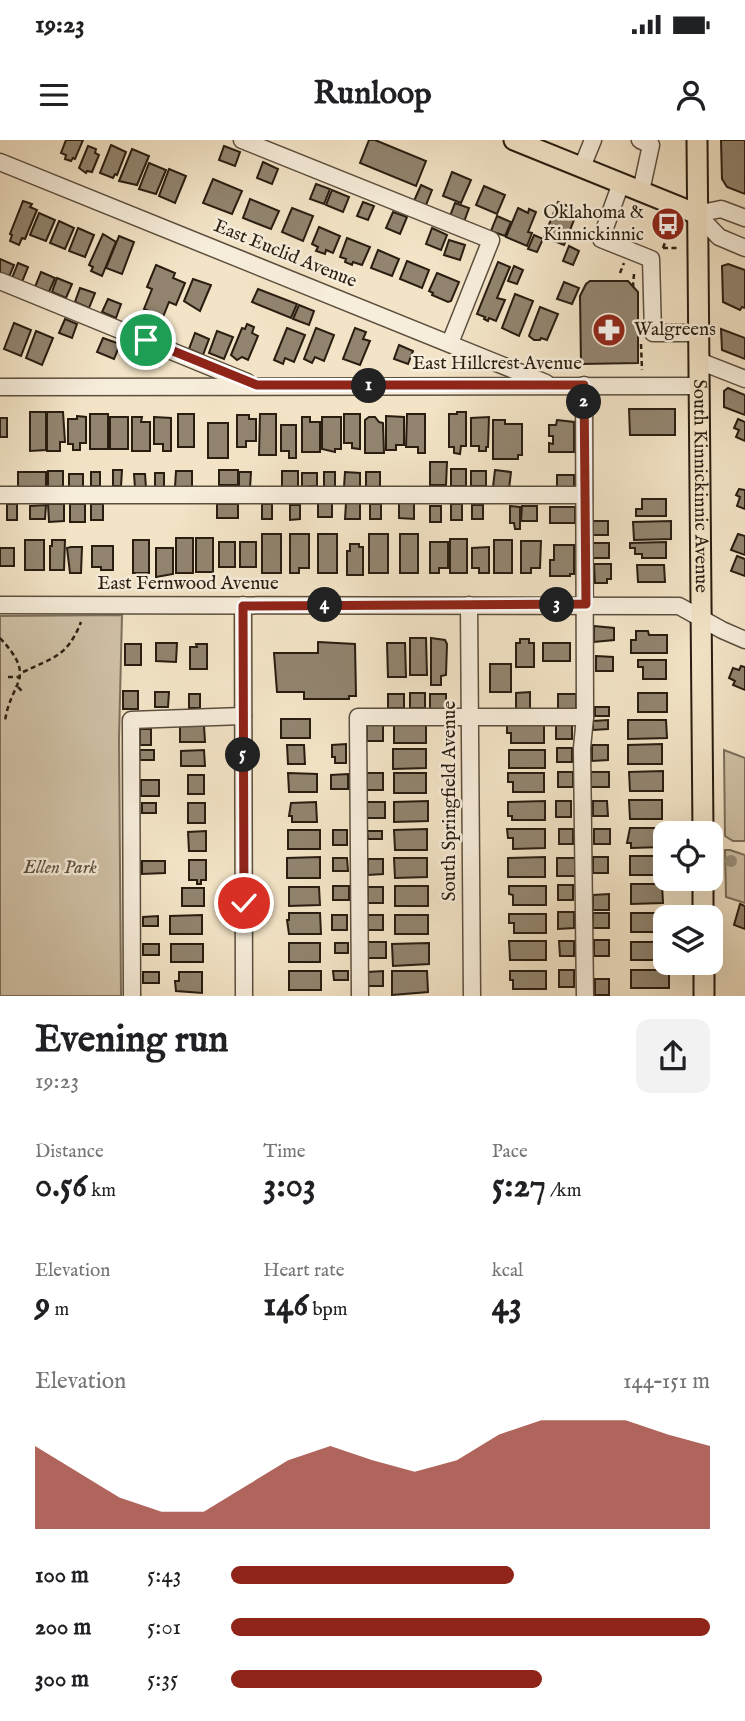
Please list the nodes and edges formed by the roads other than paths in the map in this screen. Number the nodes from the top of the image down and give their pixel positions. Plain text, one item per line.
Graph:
1 (242, 140) edge
2 (514, 140) edge
3 (593, 140) edge
4 (697, 140) edge
5 (648, 142) edge
6 (0, 162) edge
7 (582, 167) junction
8 (621, 183) junction
9 (641, 191) junction
10 (697, 214) junction
11 (745, 218) edge
12 (745, 247) edge
13 (0, 281) edge
14 (699, 332) junction
15 (450, 343) junction
16 (699, 361) junction
17 (745, 379) edge
18 (257, 385) junction
19 (584, 385) junction
20 (553, 386) junction
21 (699, 386) junction
22 (0, 387) edge
23 (0, 495) edge
24 (584, 495) junction
25 (586, 604) junction
26 (0, 605) edge
27 (469, 605) junction
28 (243, 606) junction
29 (700, 618) junction
30 (745, 640) edge
31 (243, 716) junction
32 (471, 717) junction
33 (586, 717) junction
34 (703, 821) edge
35 (704, 975) edge
36 (132, 996) edge
37 (244, 996) edge
38 (360, 996) edge
39 (472, 996) edge
40 (584, 996) edge
41 (704, 996) edge

1 - 15 street
2 - 7 main road
3 - 7 street
4 - 10 main road, South Kinnickinnic Avenue
5 - 9 street
6 - 15 street, East Euclid Avenue
7 - 8 main road
8 - 9 main road
8 - 14 street
9 - 10 main road
10 - 11 street
10 - 12 street
10 - 14 main road, South Kinnickinnic Avenue
13 - 18 street
14 - 16 main road, South Kinnickinnic Avenue
15 - 20 street, East Euclid Avenue
16 - 17 street
16 - 21 main road, South Kinnickinnic Avenue
18 - 20 street, East Hillcrest Avenue
18 - 22 street, East Hillcrest Avenue
19 - 20 street, East Hillcrest Avenue
19 - 21 street, East Hillcrest Avenue
19 - 24 street
21 - 29 main road, South Kinnickinnic Avenue
23 - 24 street
24 - 25 street
25 - 27 street, East Fernwood Avenue
25 - 29 street, East Fernwood Avenue
25 - 33 street
26 - 28 street, East Fernwood Avenue
27 - 28 street, East Fernwood Avenue
27 - 32 street, South Springfield Avenue
28 - 31 street
29 - 30 street, East Fernwood Avenue
29 - 34 main road, South Kinnickinnic Avenue
31 - 36 street
31 - 37 street
32 - 33 street
32 - 38 street
32 - 39 street, South Springfield Avenue
33 - 40 street
35 - 41 main road

